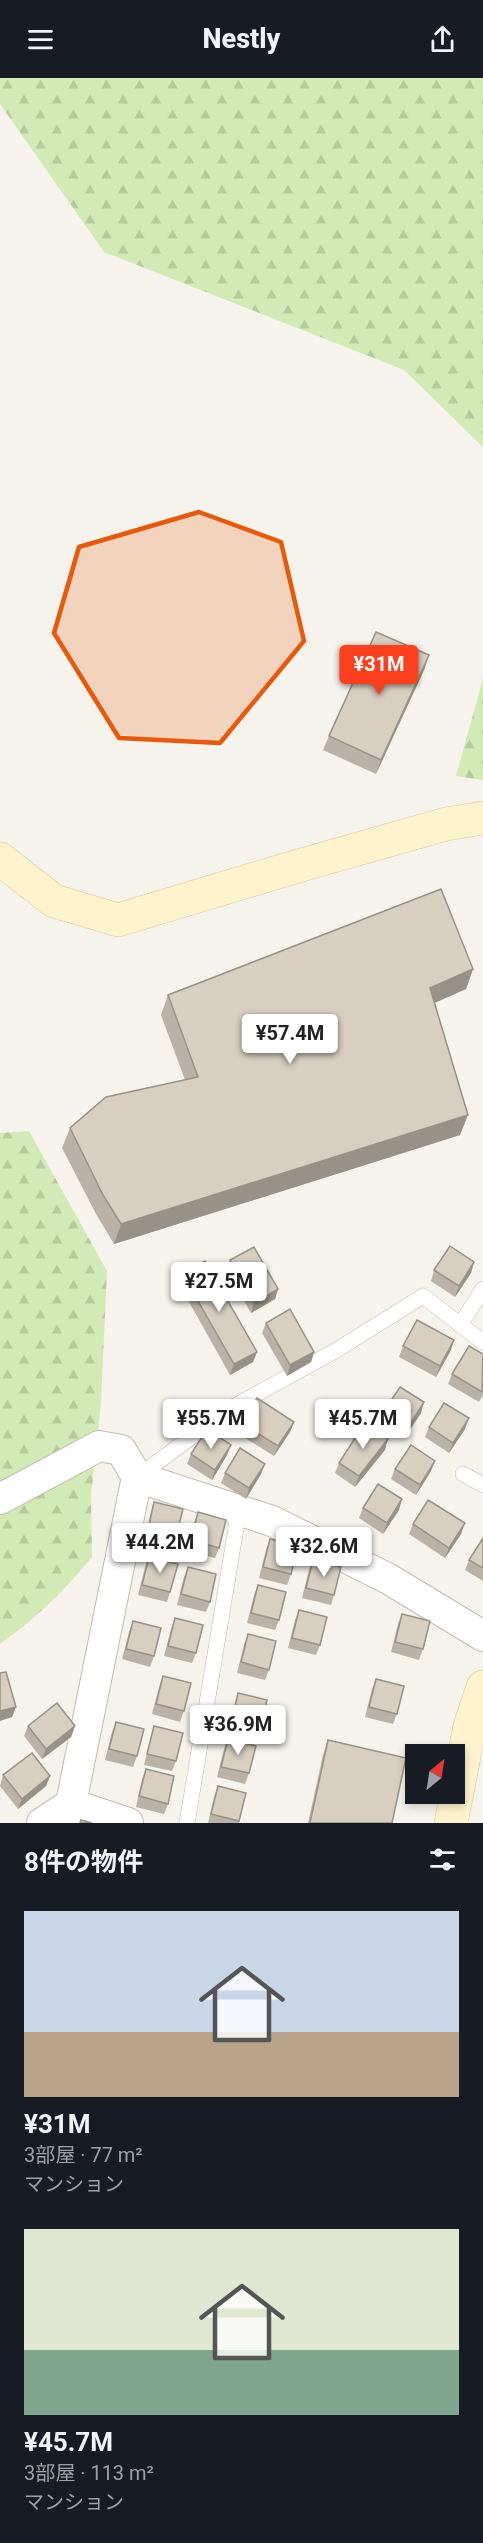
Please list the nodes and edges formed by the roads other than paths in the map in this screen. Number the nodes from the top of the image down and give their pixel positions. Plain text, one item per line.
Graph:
1 (483, 818) edge
2 (0, 859) edge
3 (483, 1289) edge
4 (460, 1325) junction
5 (483, 1342) edge
6 (463, 1474) dead end
7 (137, 1478) junction
8 (483, 1485) edge
9 (0, 1499) edge
10 (238, 1510) junction
11 (483, 1636) edge
12 (483, 1687) edge
13 (69, 1814) edge
14 (42, 1823) edge
15 (128, 1823) edge
16 (187, 1823) edge
17 (451, 1823) edge

1 - 2 street
3 - 4 lane
4 - 5 lane
4 - 7 lane
6 - 8 lane
7 - 9 street
7 - 10 street
7 - 13 street
10 - 11 street
10 - 16 lane
12 - 17 street
13 - 14 street
13 - 15 street

